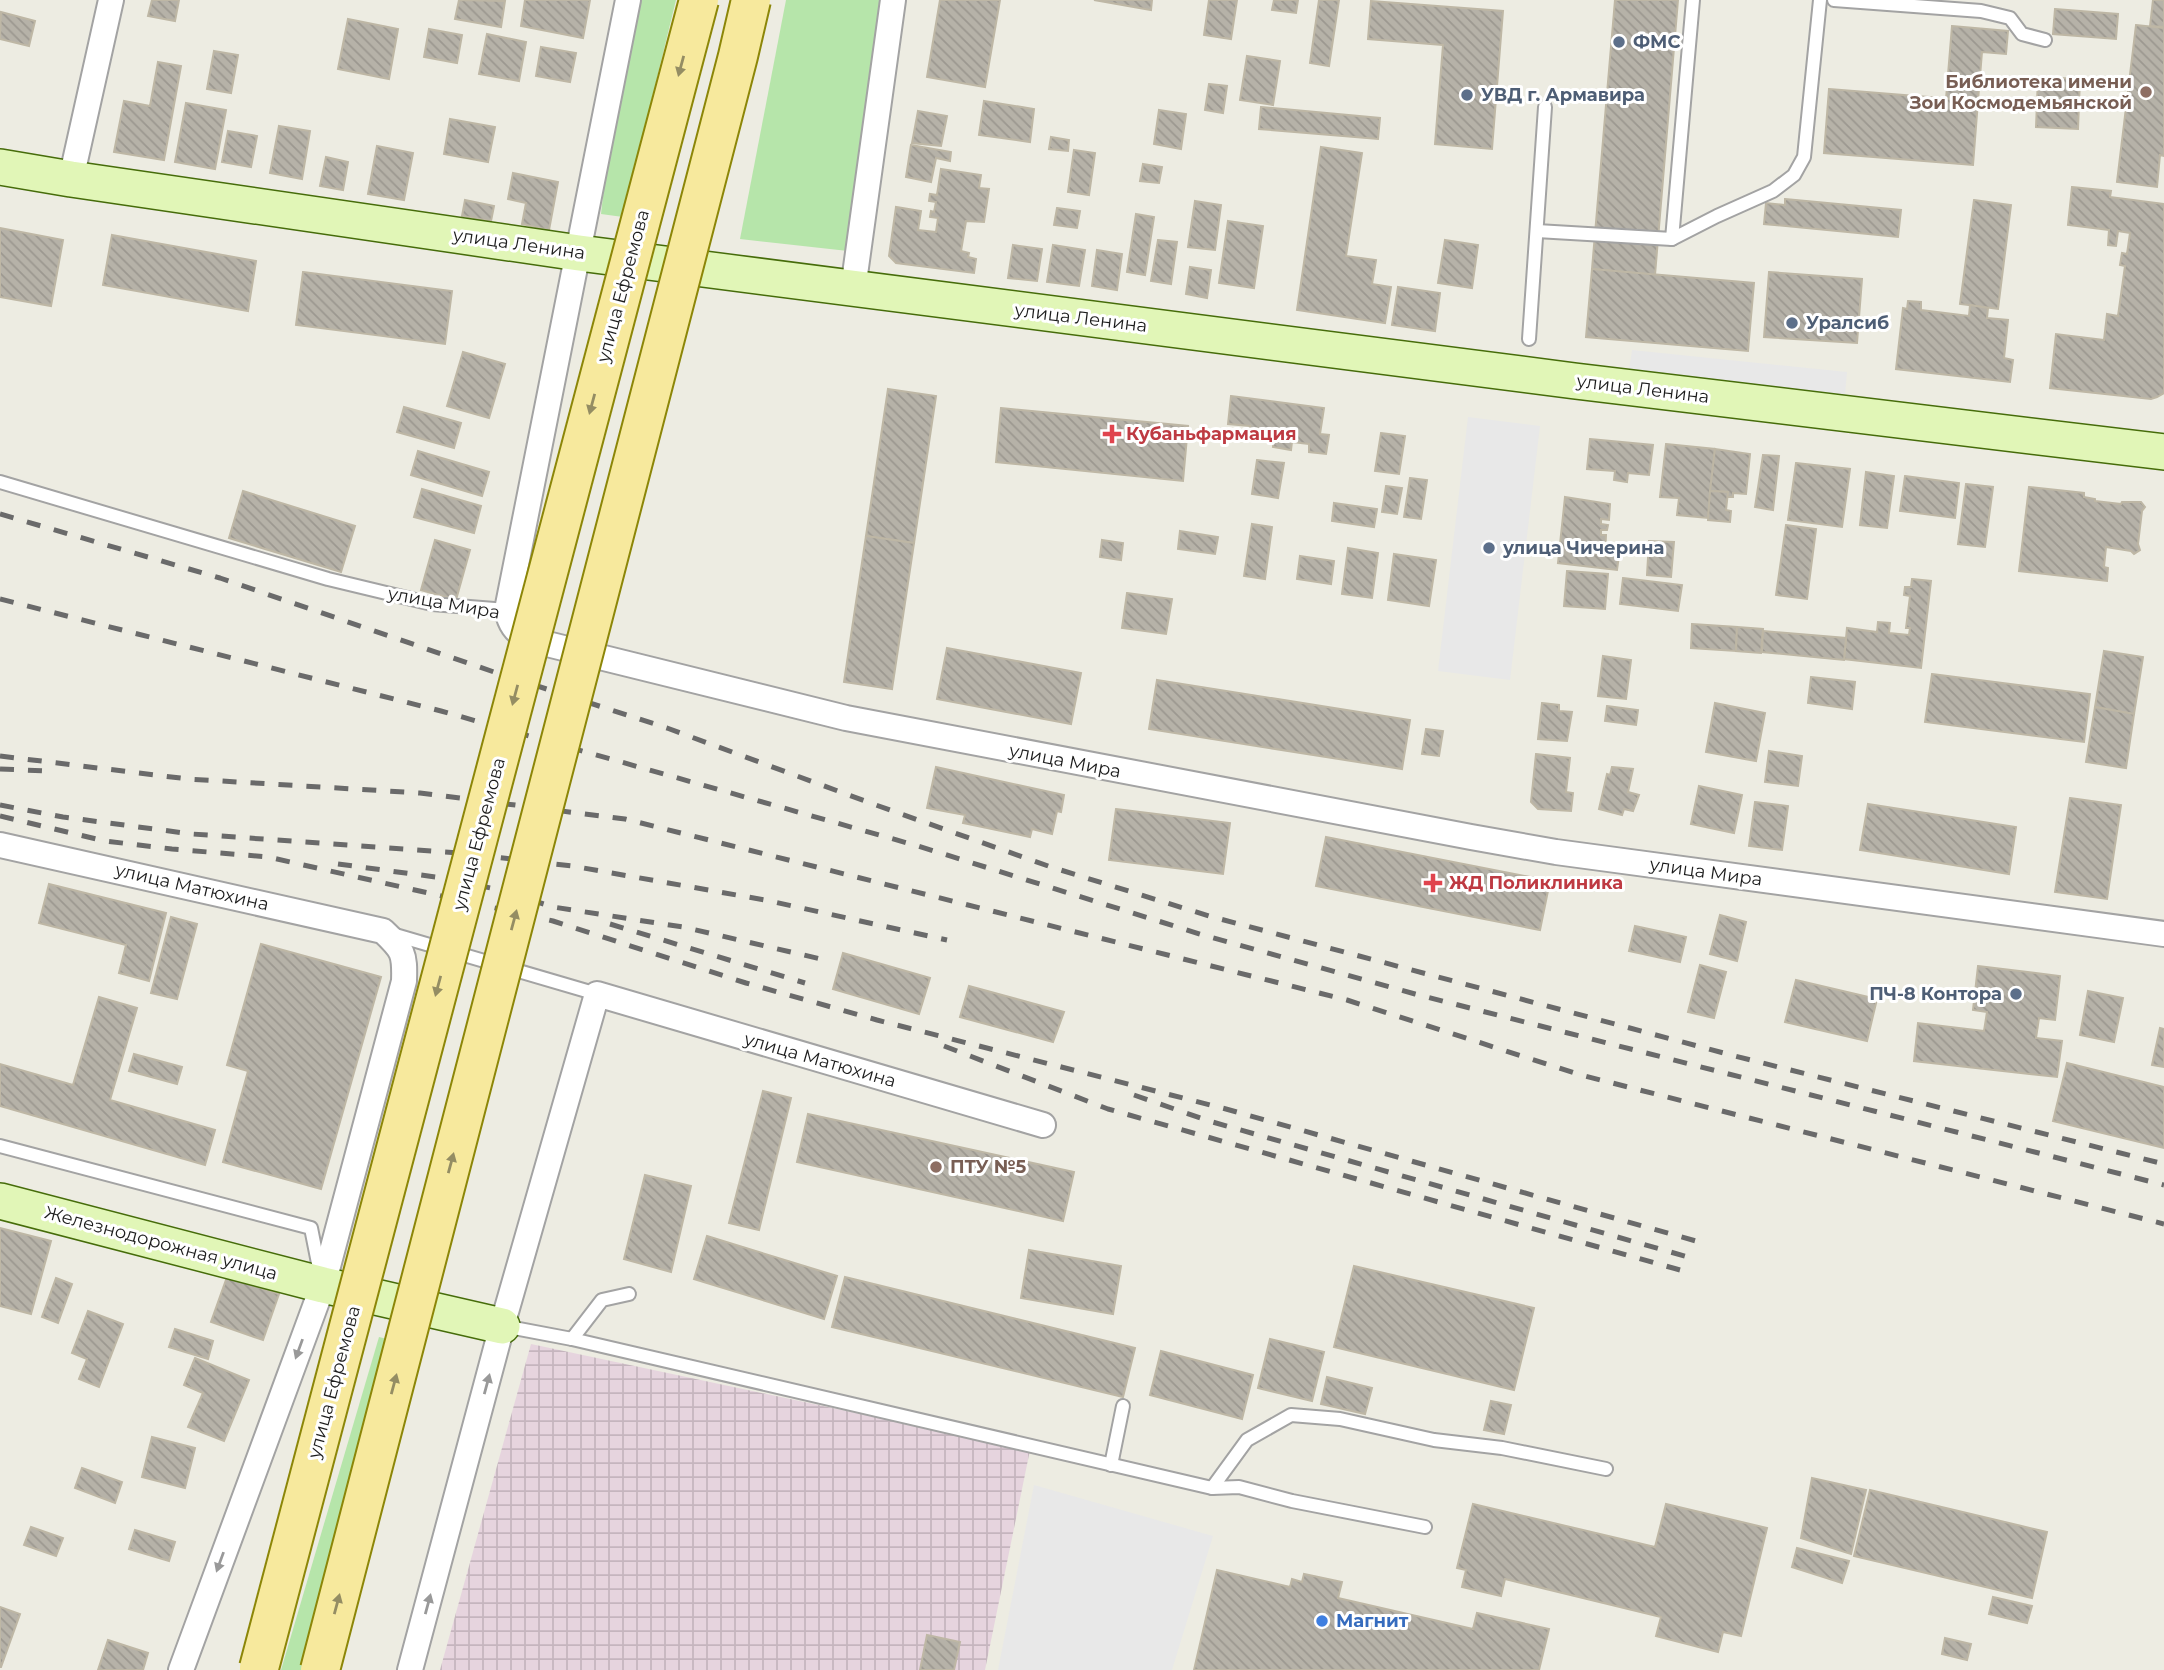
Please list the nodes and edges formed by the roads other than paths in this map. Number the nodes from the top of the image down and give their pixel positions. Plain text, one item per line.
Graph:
1 (111, 0) edge
2 (628, 0) edge
3 (699, 0) edge
4 (751, 0) edge
5 (893, 0) edge
6 (1693, 0) edge
7 (1820, 0) edge
8 (1834, 0) edge
9 (2045, 40) dead end
10 (1545, 107) dead end
11 (0, 167) edge
12 (71, 179) junction
13 (1537, 231) junction
14 (1672, 240) junction
15 (579, 253) junction
16 (853, 289) junction
17 (1529, 340) dead end
18 (2164, 452) edge
19 (0, 482) edge
20 (507, 610) junction
21 (0, 845) edge
22 (383, 931) junction
23 (2164, 934) edge
24 (597, 994) junction
25 (1044, 1125) dead end
26 (0, 1146) edge
27 (0, 1201) edge
28 (323, 1285) junction
29 (629, 1294) dead end
30 (502, 1326) junction
31 (572, 1339) junction
32 (1123, 1406) dead end
33 (1111, 1465) junction
34 (1606, 1469) dead end
35 (1212, 1488) junction
36 (1425, 1528) dead end
37 (259, 1668) dead end
38 (181, 1670) edge
39 (320, 1670) edge
40 (410, 1670) edge

1 - 12 street
2 - 15 street
3 -> 37 main road, улица Ефремова, bridge
39 -> 4 main road, bridge
5 - 16 street
6 - 14 lane
7 - 14 lane
8 - 9 lane
10 - 13 lane
11 - 12 street, улица Ленина
12 - 15 street, улица Ленина
13 - 14 lane
13 - 17 lane
15 - 16 street, улица Ленина
15 - 20 street
16 - 18 street, улица Ленина
19 - 20 lane, улица Мира
20 - 23 street, улица Мира
21 - 22 street, улица Матюхина
22 - 24 lane
22 - 28 street, улица Ефремова
24 - 25 street, улица Матюхина
24 - 30 street
26 - 28 lane
27 - 28 street, Железнодорожная улица
28 - 30 street, Железнодорожная улица
28 -> 38 street, улица Ефремова
29 - 31 lane
30 - 31 lane
40 -> 30 street
31 - 33 lane
32 - 33 lane
33 - 35 lane
34 - 35 lane
35 - 36 lane

